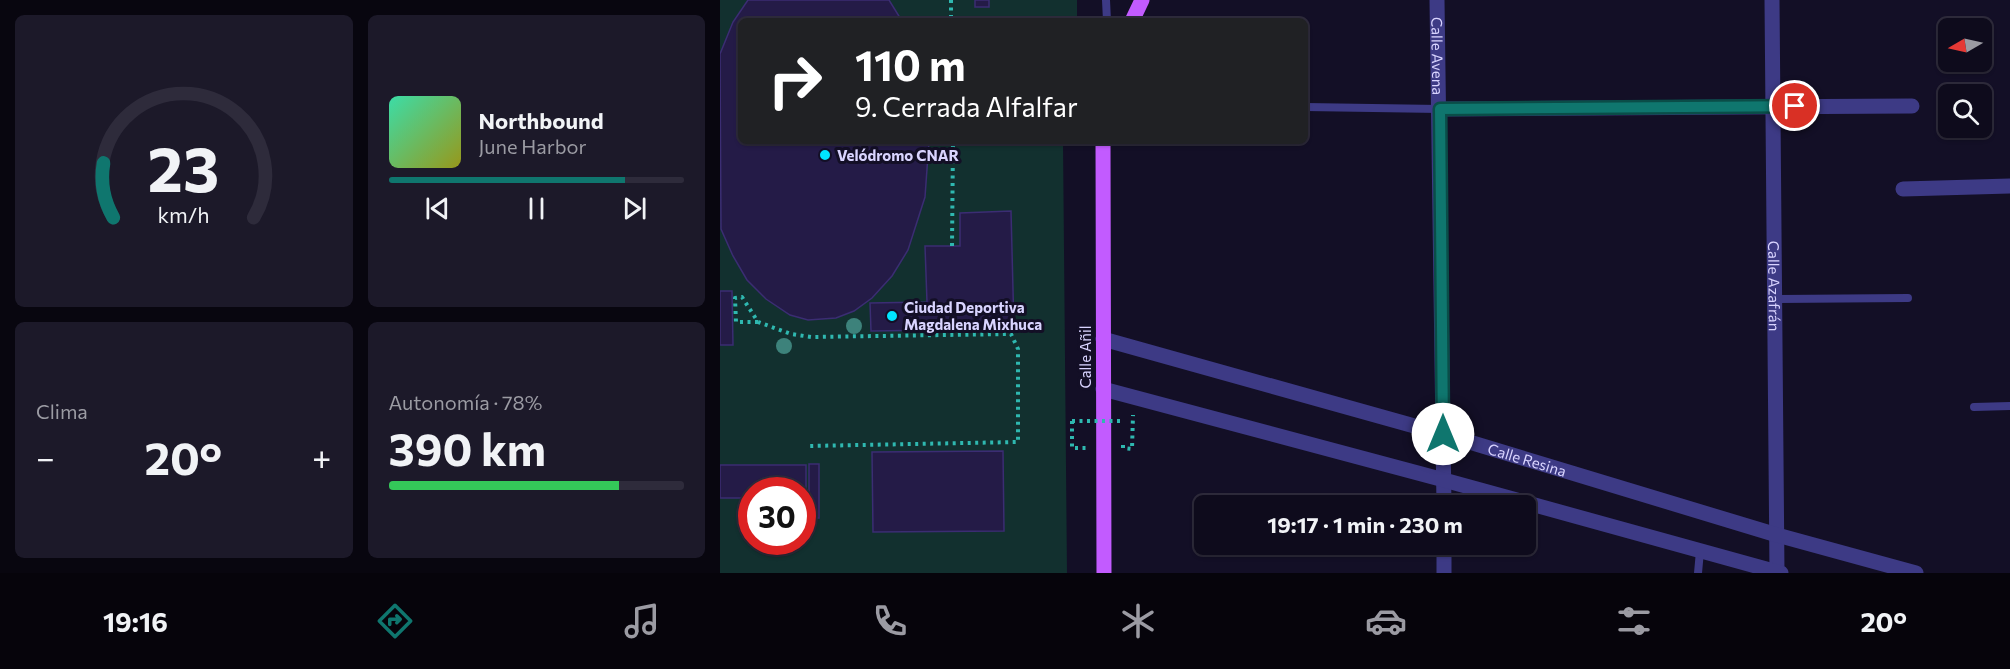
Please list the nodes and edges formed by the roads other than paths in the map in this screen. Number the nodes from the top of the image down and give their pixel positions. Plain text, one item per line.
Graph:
1 (1106, 0) edge
2 (1142, 0) edge
3 (1437, 0) edge
4 (1772, 0) edge
5 (1107, 18) edge
6 (1133, 18) edge
7 (1771, 106) junction
8 (1912, 106) dead end
9 (1308, 107) edge
10 (1440, 109) junction
11 (1103, 144) edge
12 (2010, 186) edge
13 (1903, 189) dead end
14 (1908, 298) dead end
15 (1773, 299) junction
16 (1103, 339) junction
17 (1103, 389) junction
18 (2010, 406) edge
19 (1974, 407) dead end
20 (1443, 434) junction
21 (1444, 480) junction
22 (1444, 495) edge
23 (1777, 535) junction
24 (1700, 551) junction
25 (1444, 555) edge
26 (1104, 573) edge
27 (1443, 573) edge
28 (1698, 573) edge
29 (1779, 573) edge
30 (1916, 573) edge

1 - 5 lane
2 - 6 main road
3 - 10 street, Calle Avena
4 - 7 street, Calle Azafrán
7 - 8 street
7 - 10 street
7 - 15 street, Calle Azafrán
9 - 10 lane
10 - 20 street, Calle Avena
11 - 16 main road, Calle Añil
12 - 13 street
14 - 15 lane
15 - 23 street, Calle Azafrán
16 - 17 main road, Calle Añil
16 - 20 street, Calle Resina
17 - 21 street
17 - 26 main road, Calle Añil
18 - 19 lane
20 - 21 street, Calle Avena
20 - 23 street, Calle Resina
21 - 22 street, Calle Avena
21 - 24 street
23 - 29 street, Calle Azafrán
23 - 30 street, Calle Resina
24 - 28 lane
24 - 29 street
25 - 27 street

